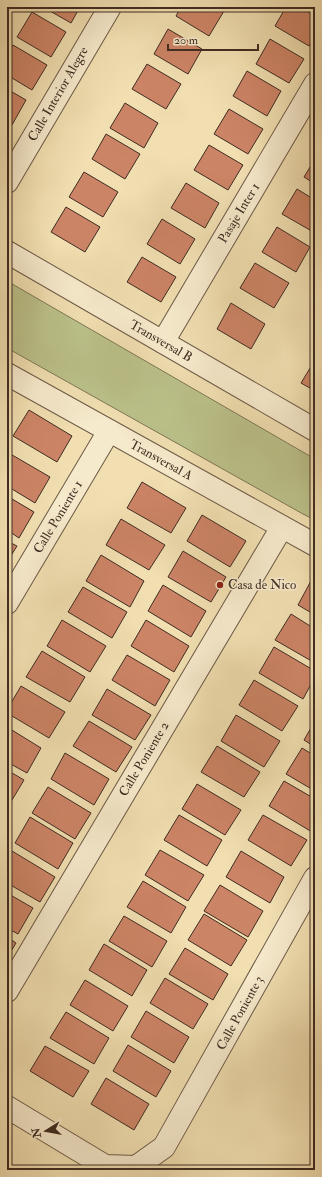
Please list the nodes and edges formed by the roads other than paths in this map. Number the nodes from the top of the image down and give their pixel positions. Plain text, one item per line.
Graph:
1 (110, 7) edge
2 (315, 84) edge
3 (7, 182) edge
4 (7, 252) edge
5 (162, 342) junction
6 (7, 374) edge
7 (315, 430) edge
8 (109, 431) junction
9 (282, 526) junction
10 (315, 545) edge
11 (7, 602) edge
12 (315, 878) edge
13 (7, 991) edge
14 (7, 1107) edge

1 - 3 street, Calle Interior Alegre
2 - 5 street, Pasaje Inter 1
4 - 5 street, Transversal B
5 - 7 street, Transversal B
6 - 8 street, Transversal A
8 - 9 street, Transversal A
8 - 11 street, Calle Poniente 1
9 - 10 street, Transversal A
9 - 13 street, Calle Poniente 2
12 - 14 street, Calle Poniente 3

